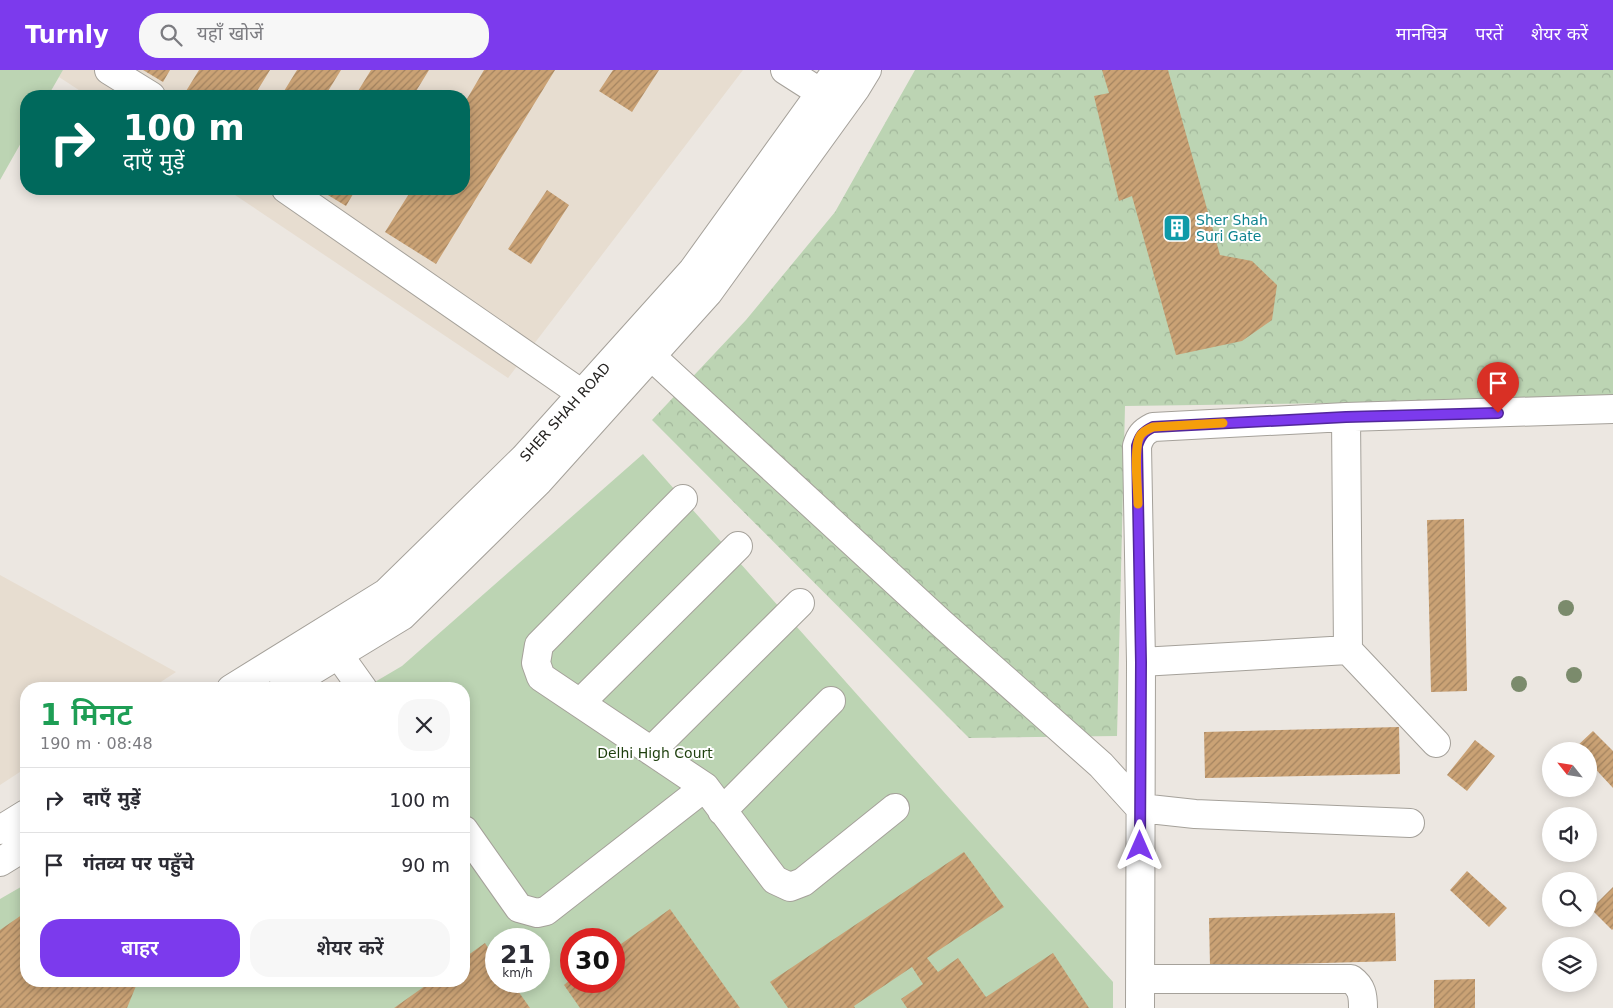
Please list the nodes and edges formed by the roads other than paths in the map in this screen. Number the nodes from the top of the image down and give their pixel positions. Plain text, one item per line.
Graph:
1 (109, 70) edge
2 (785, 70) edge
3 (837, 70) edge
4 (866, 70) edge
5 (141, 90) edge
6 (821, 93) junction
7 (295, 195) edge
8 (651, 356) junction
9 (582, 394) junction
10 (1613, 409) edge
11 (1346, 417) junction
12 (683, 499) dead end
13 (738, 546) dead end
14 (800, 603) dead end
15 (1348, 650) junction
16 (338, 654) junction
17 (1141, 662) junction
18 (242, 682) edge
19 (293, 682) edge
20 (358, 682) edge
21 (831, 701) dead end
22 (580, 703) junction
23 (1436, 743) dead end
24 (651, 752) junction
25 (704, 787) junction
26 (895, 808) dead end
27 (1140, 808) junction
28 (722, 811) junction
29 (20, 818) edge
30 (1410, 823) dead end
31 (0, 830) edge
32 (470, 839) edge
33 (20, 850) edge
34 (0, 862) edge
35 (1140, 980) junction
36 (1140, 1008) edge
37 (1363, 1008) edge

1 - 5 street
2 - 6 street
3 - 6 street, SHER SHAH ROAD
4 - 8 street, SHER SHAH ROAD
6 - 9 street, SHER SHAH ROAD
7 - 9 street
8 - 16 street, SHER SHAH ROAD
8 - 27 street
9 - 18 street, SHER SHAH ROAD
10 - 11 street
11 - 15 street
11 - 17 street
12 - 22 street
13 - 22 street
14 - 24 street
15 - 17 street
15 - 23 street
16 - 19 street, SHER SHAH ROAD
16 - 20 street
17 - 27 street
21 - 28 street
22 - 24 street
24 - 25 street
25 - 28 street
25 - 32 street
26 - 28 street
27 - 30 street
27 - 35 street
29 - 31 street
33 - 34 street
35 - 36 street
35 - 37 street

